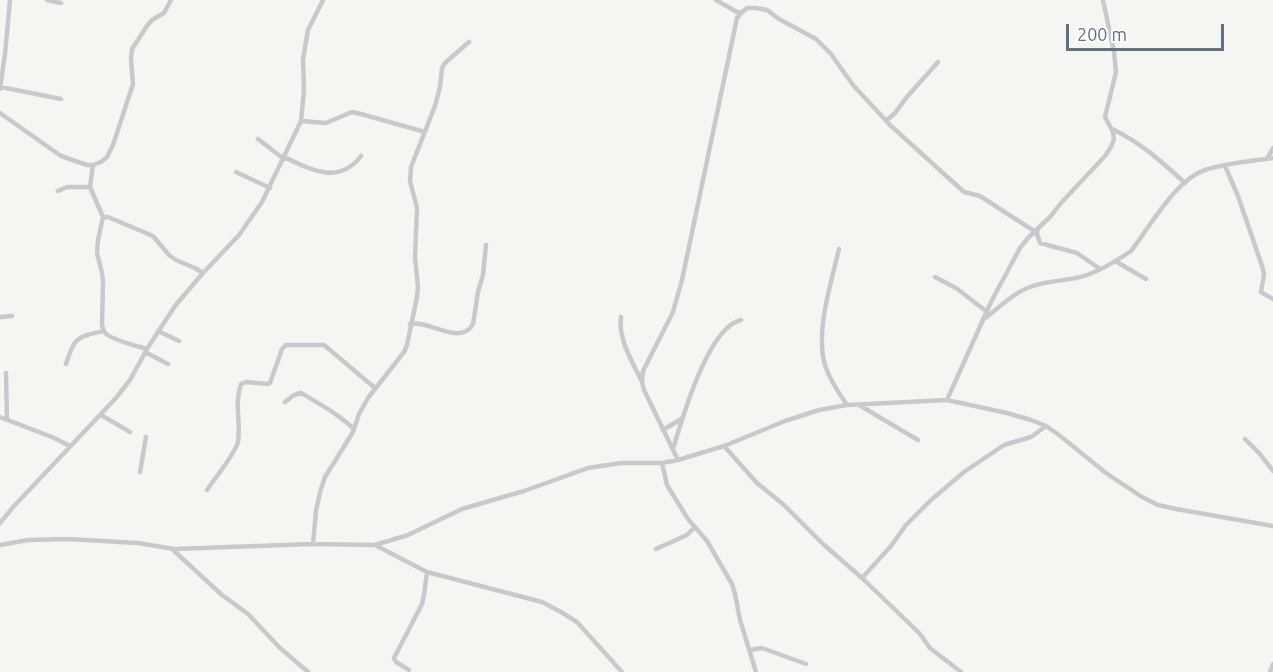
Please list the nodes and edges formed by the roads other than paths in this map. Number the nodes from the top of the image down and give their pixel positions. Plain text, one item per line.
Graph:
1 (9, 0) edge
2 (47, 0) edge
3 (171, 0) edge
4 (323, 0) edge
5 (716, 0) edge
6 (1103, 0) edge
7 (62, 3) dead end
8 (741, 13) junction
9 (0, 16) edge
10 (8, 17) junction
11 (470, 42) dead end
12 (938, 62) dead end
13 (1, 88) edge
14 (61, 99) dead end
15 (0, 113) edge
16 (301, 121) junction
17 (886, 121) junction
18 (1110, 128) junction
19 (425, 132) junction
20 (1128, 136) junction
21 (258, 139) dead end
22 (1114, 139) junction
23 (1273, 148) edge
24 (361, 156) dead end
25 (284, 158) junction
26 (1270, 159) edge
27 (93, 165) junction
28 (1225, 166) junction
29 (236, 172) dead end
30 (1185, 182) junction
31 (90, 187) junction
32 (270, 188) junction
33 (58, 192) dead end
34 (103, 218) junction
35 (1036, 230) junction
36 (486, 245) dead end
37 (839, 249) dead end
38 (1115, 261) junction
39 (1100, 269) junction
40 (203, 273) junction
41 (935, 277) dead end
42 (1146, 279) dead end
43 (1273, 298) edge
44 (986, 311) junction
45 (12, 316) dead end
46 (0, 317) edge
47 (621, 317) dead end
48 (741, 320) dead end
49 (982, 321) junction
50 (410, 324) junction
51 (104, 331) junction
52 (158, 331) junction
53 (179, 341) dead end
54 (146, 350) junction
55 (66, 364) dead end
56 (168, 364) dead end
57 (6, 373) dead end
58 (642, 382) junction
59 (375, 388) junction
60 (947, 400) junction
61 (285, 402) dead end
62 (858, 404) junction
63 (847, 405) junction
64 (101, 415) junction
65 (0, 417) edge
66 (682, 418) junction
67 (7, 419) junction
68 (1046, 426) junction
69 (354, 429) junction
70 (663, 430) junction
71 (130, 432) dead end
72 (146, 438) dead end
73 (1245, 439) dead end
74 (918, 440) dead end
75 (70, 446) junction
76 (724, 446) junction
77 (673, 449) junction
78 (678, 460) junction
79 (662, 464) junction
80 (1273, 471) edge
81 (140, 472) dead end
82 (207, 490) dead end
83 (0, 523) edge
84 (1273, 526) edge
85 (695, 527) junction
86 (313, 544) junction
87 (0, 545) edge
88 (375, 545) junction
89 (172, 549) junction
90 (656, 549) dead end
91 (427, 572) junction
92 (862, 578) junction
93 (750, 650) junction
94 (806, 664) dead end
95 (1273, 664) edge
96 (409, 670) dead end
97 (308, 672) edge
98 (622, 672) edge
99 (756, 672) edge
100 (961, 672) edge
101 (1270, 672) edge

1 - 10 street
2 - 7 street
3 - 27 street
4 - 16 street
5 - 8 street
6 - 18 street
8 - 17 street
8 - 58 street
9 - 10 street
10 - 13 street
11 - 19 street
12 - 17 street
13 - 14 street
15 - 27 street
16 - 19 street
16 - 25 street
17 - 35 street
18 - 20 street
18 - 22 street
19 - 50 street
20 - 22 street
20 - 30 street
21 - 25 street
22 - 35 street
23 - 26 street
24 - 25 street
25 - 32 street
26 - 28 street
27 - 31 street
28 - 30 street
28 - 43 street
29 - 32 street
30 - 38 street
31 - 33 street
31 - 34 street
32 - 40 street
34 - 40 street
34 - 51 street
35 - 39 street
35 - 44 street
36 - 50 street
37 - 63 street
38 - 39 street
38 - 42 street
39 - 49 street
40 - 52 street
41 - 44 street
44 - 49 street
45 - 46 street
47 - 58 street
48 - 66 street
49 - 60 street
50 - 59 street
51 - 54 street
51 - 55 street
52 - 53 street
52 - 54 street
54 - 56 street
54 - 64 street
57 - 67 street
58 - 70 street
59 - 69 street
59 - 82 street
60 - 62 street
60 - 68 street
61 - 69 street
62 - 63 street
62 - 74 street
63 - 76 street
64 - 71 street
64 - 75 street
65 - 67 street
66 - 70 street
66 - 77 street
67 - 75 street
68 - 84 street
68 - 92 street
69 - 86 street
70 - 77 street
72 - 81 street
73 - 80 street
75 - 83 street
76 - 78 street
76 - 92 street
77 - 78 street
78 - 79 street
79 - 85 street
79 - 88 street
85 - 90 street
85 - 93 street
86 - 88 street
86 - 89 street
87 - 89 street
88 - 91 street
89 - 97 street
91 - 96 street
91 - 98 street
92 - 100 street
93 - 94 street
93 - 99 street
95 - 101 street

